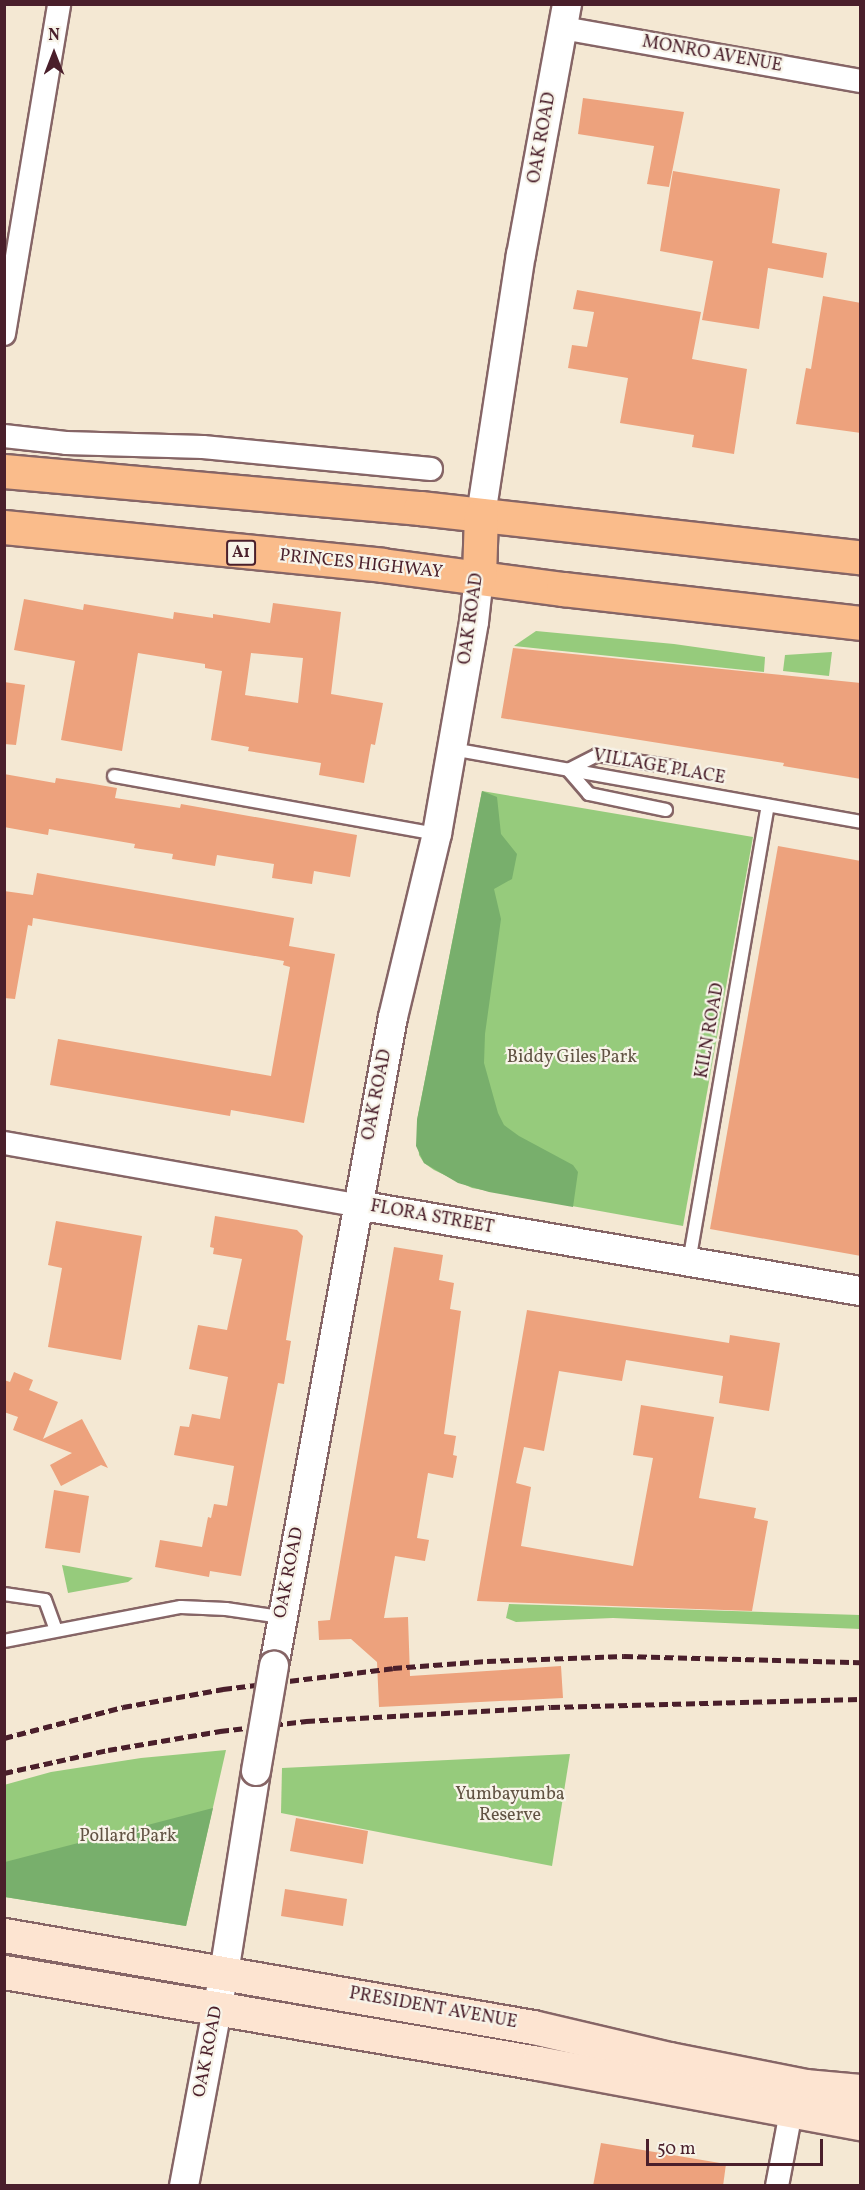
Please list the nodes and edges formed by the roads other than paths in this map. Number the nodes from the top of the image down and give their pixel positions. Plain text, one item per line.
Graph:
1 (59, 4) edge
2 (565, 16) edge
3 (861, 81) edge
4 (4, 334) edge
5 (4, 436) edge
6 (431, 469) dead end
7 (4, 471) edge
8 (482, 515) junction
9 (4, 527) edge
10 (861, 557) edge
11 (478, 577) junction
12 (861, 623) edge
13 (452, 749) junction
14 (673, 767) dead end
15 (568, 770) junction
16 (114, 776) dead end
17 (768, 806) junction
18 (666, 810) dead end
19 (861, 822) edge
20 (437, 834) junction
21 (4, 1143) edge
22 (357, 1205) junction
23 (689, 1262) junction
24 (861, 1291) edge
25 (4, 1594) edge
26 (281, 1617) junction
27 (56, 1630) junction
28 (4, 1641) edge
29 (4, 1935) edge
30 (4, 1972) edge
31 (224, 1972) junction
32 (218, 2008) junction
33 (861, 2091) edge
34 (798, 2099) junction
35 (861, 2123) edge
36 (184, 2186) edge
37 (777, 2186) edge

1 - 4 street
2 - 3 street, MONRO AVENUE
2 - 8 street, OAK ROAD
5 - 6 street
7 - 8 highway
8 - 10 highway
8 - 11 highway, OAK ROAD
9 - 11 highway, PRINCES HIGHWAY / A1
11 - 12 highway, PRINCES HIGHWAY / A1
11 - 13 street, OAK ROAD
13 - 15 lane, VILLAGE PLACE
13 - 20 street, OAK ROAD
14 - 15 lane
15 - 17 lane, VILLAGE PLACE
15 - 18 lane
16 - 20 lane
17 - 19 lane, VILLAGE PLACE
17 - 23 lane, KILN ROAD
20 - 22 street, OAK ROAD
21 - 22 street, FLORA STREET
22 - 23 street, FLORA STREET
22 - 26 street, OAK ROAD
23 - 24 street, FLORA STREET
25 - 27 lane
26 - 27 lane
26 - 31 street, OAK ROAD, bridge
27 - 28 lane
29 - 31 main road, PRESIDENT AVENUE
30 - 32 main road, PRESIDENT AVENUE
31 - 32 street, OAK ROAD
31 - 34 main road, PRESIDENT AVENUE
32 - 34 main road, PRESIDENT AVENUE
32 - 36 street, OAK ROAD
33 - 34 main road, PRESIDENT AVENUE
34 - 35 main road, PRESIDENT AVENUE
34 - 37 street

